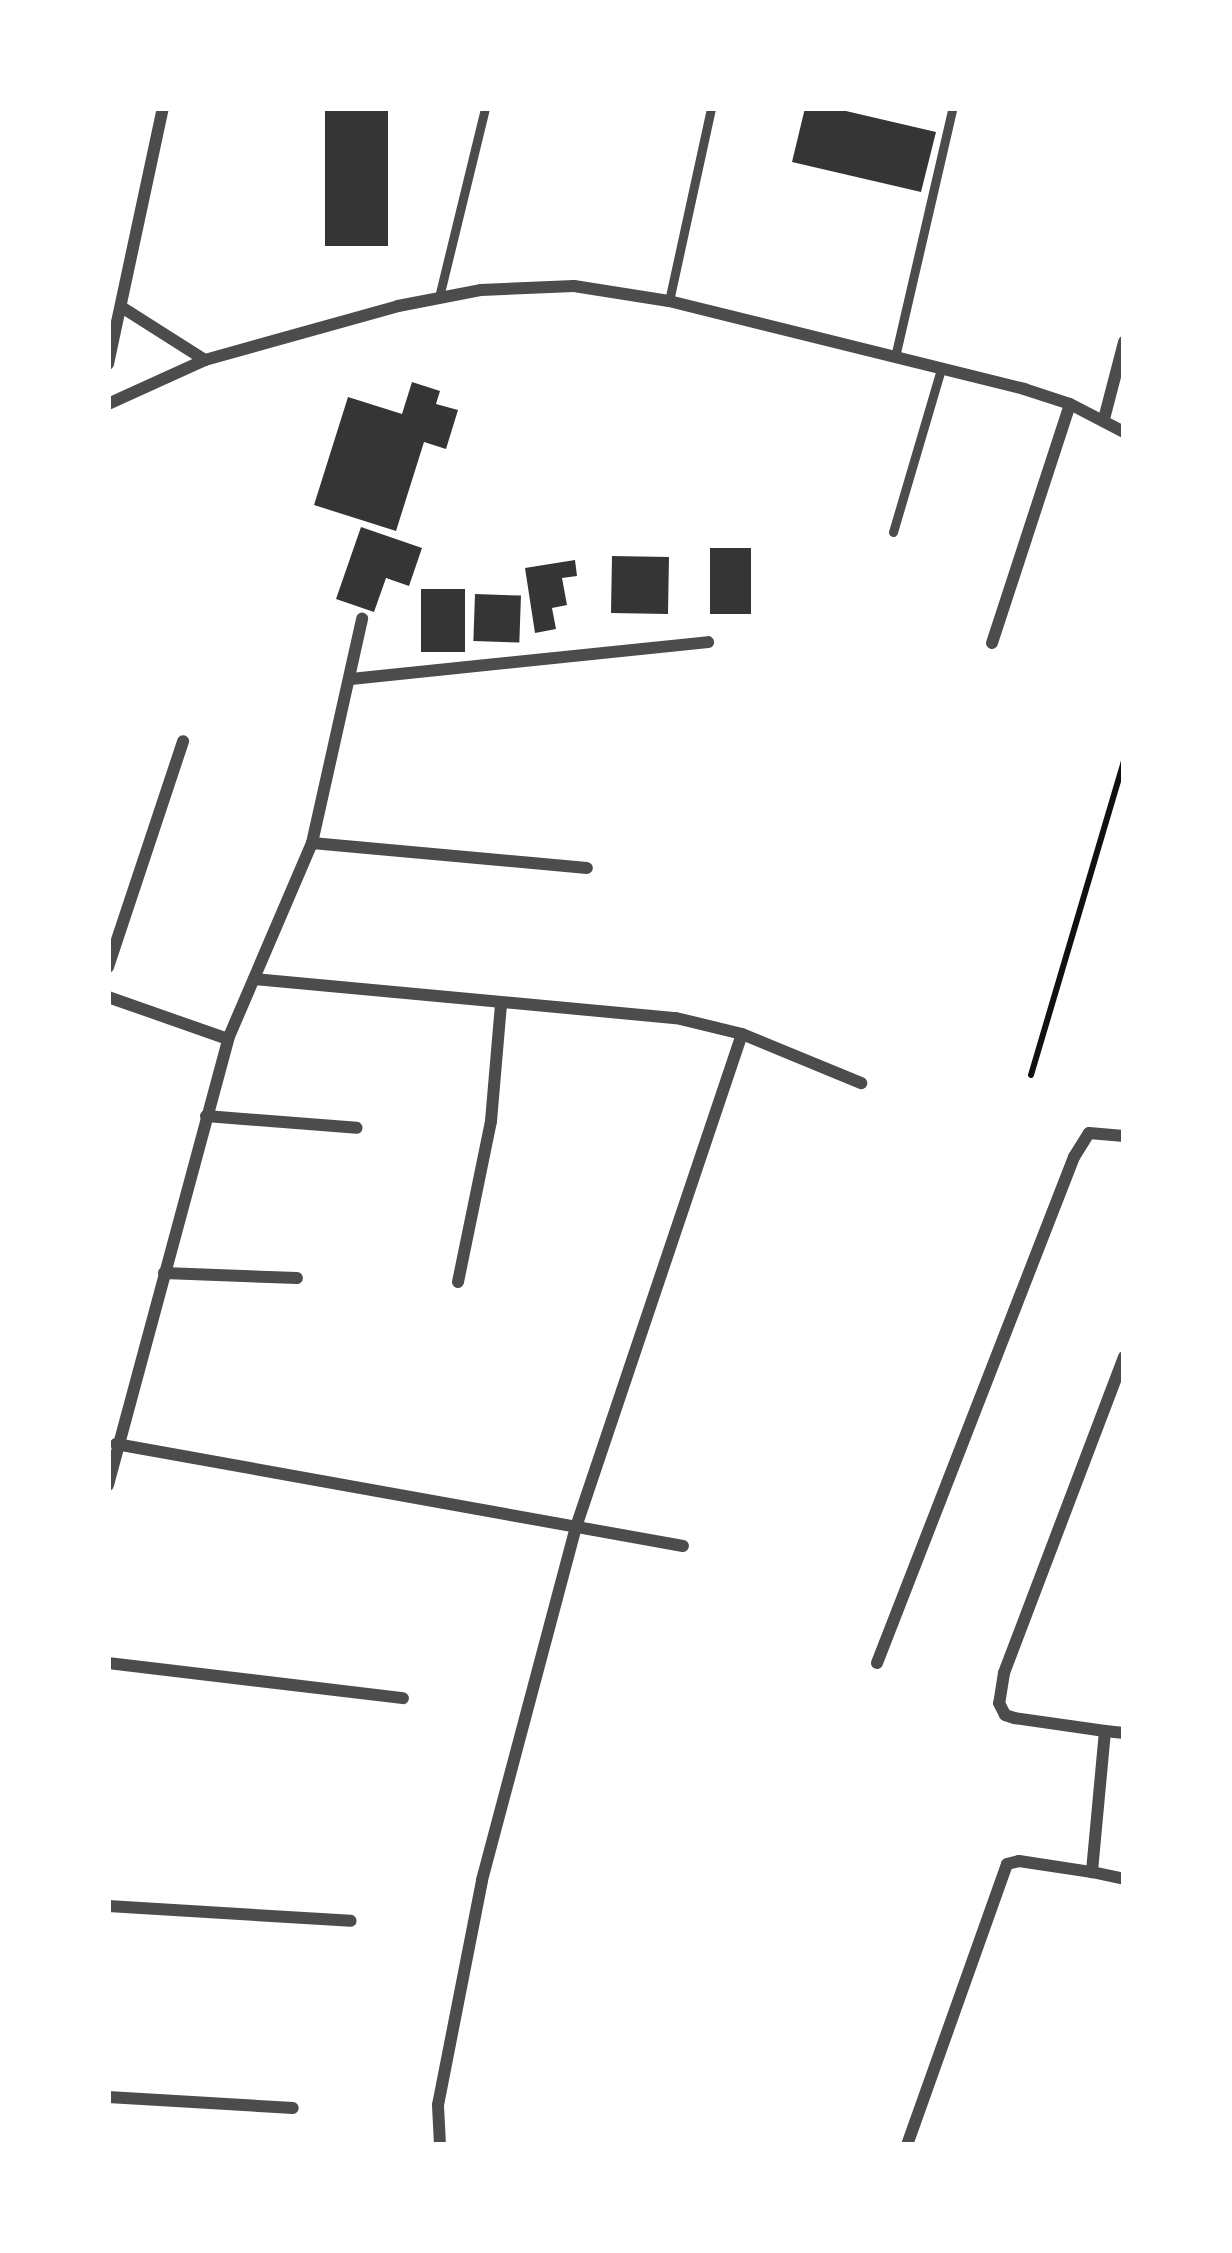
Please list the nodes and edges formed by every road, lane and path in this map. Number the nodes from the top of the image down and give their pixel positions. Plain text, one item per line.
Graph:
1 (164, 108) edge
2 (485, 108) edge
3 (711, 108) edge
4 (952, 110) edge
5 (440, 297) junction
6 (669, 301) junction
7 (123, 308) junction
8 (1124, 342) edge
9 (895, 357) junction
10 (205, 360) junction
11 (108, 364) edge
12 (941, 368) junction
13 (108, 404) edge
14 (1070, 404) junction
15 (1104, 419) junction
16 (1124, 432) edge
17 (893, 532) dead end
18 (362, 619) dead end
19 (708, 642) dead end
20 (992, 643) dead end
21 (351, 679) junction
22 (183, 742) dead end
23 (1124, 763) edge
24 (312, 844) junction
25 (587, 868) dead end
26 (108, 968) edge
27 (254, 979) junction
28 (108, 997) edge
29 (501, 1005) junction
30 (742, 1034) junction
31 (228, 1039) junction
32 (1031, 1075) dead end
33 (861, 1083) dead end
34 (206, 1116) junction
35 (357, 1128) dead end
36 (1124, 1136) edge
37 (164, 1273) junction
38 (297, 1278) dead end
39 (458, 1282) dead end
40 (1124, 1357) edge
41 (116, 1444) junction
42 (108, 1485) edge
43 (576, 1527) junction
44 (683, 1546) dead end
45 (108, 1663) edge
46 (877, 1663) dead end
47 (403, 1698) dead end
48 (1105, 1732) junction
49 (1124, 1733) edge
50 (1092, 1872) junction
51 (1124, 1879) edge
52 (108, 1906) edge
53 (352, 1921) dead end
54 (108, 2097) edge
55 (293, 2108) dead end
56 (440, 2145) edge
57 (907, 2145) edge

1 - 7 street
2 - 5 lane
3 - 6 lane
4 - 9 lane
5 - 6 street
5 - 10 street
6 - 9 street
7 - 10 street
7 - 11 street
8 - 15 street
9 - 12 street
10 - 13 street
12 - 14 street
12 - 17 lane
14 - 15 street
14 - 20 street
15 - 16 street
18 - 21 street
19 - 21 street
21 - 24 street
22 - 26 street
23 - 32 path
24 - 25 street
24 - 27 street
27 - 29 street
27 - 31 street
28 - 31 street
29 - 30 street
29 - 39 street
30 - 33 street
30 - 43 street
31 - 34 street
34 - 35 street
34 - 37 street
36 - 46 street
37 - 38 street
37 - 41 street
40 - 48 street
41 - 42 street
41 - 43 street
43 - 44 street
43 - 56 street
45 - 47 street
48 - 49 street
48 - 50 street
50 - 51 street
50 - 57 street
52 - 53 street
54 - 55 street

